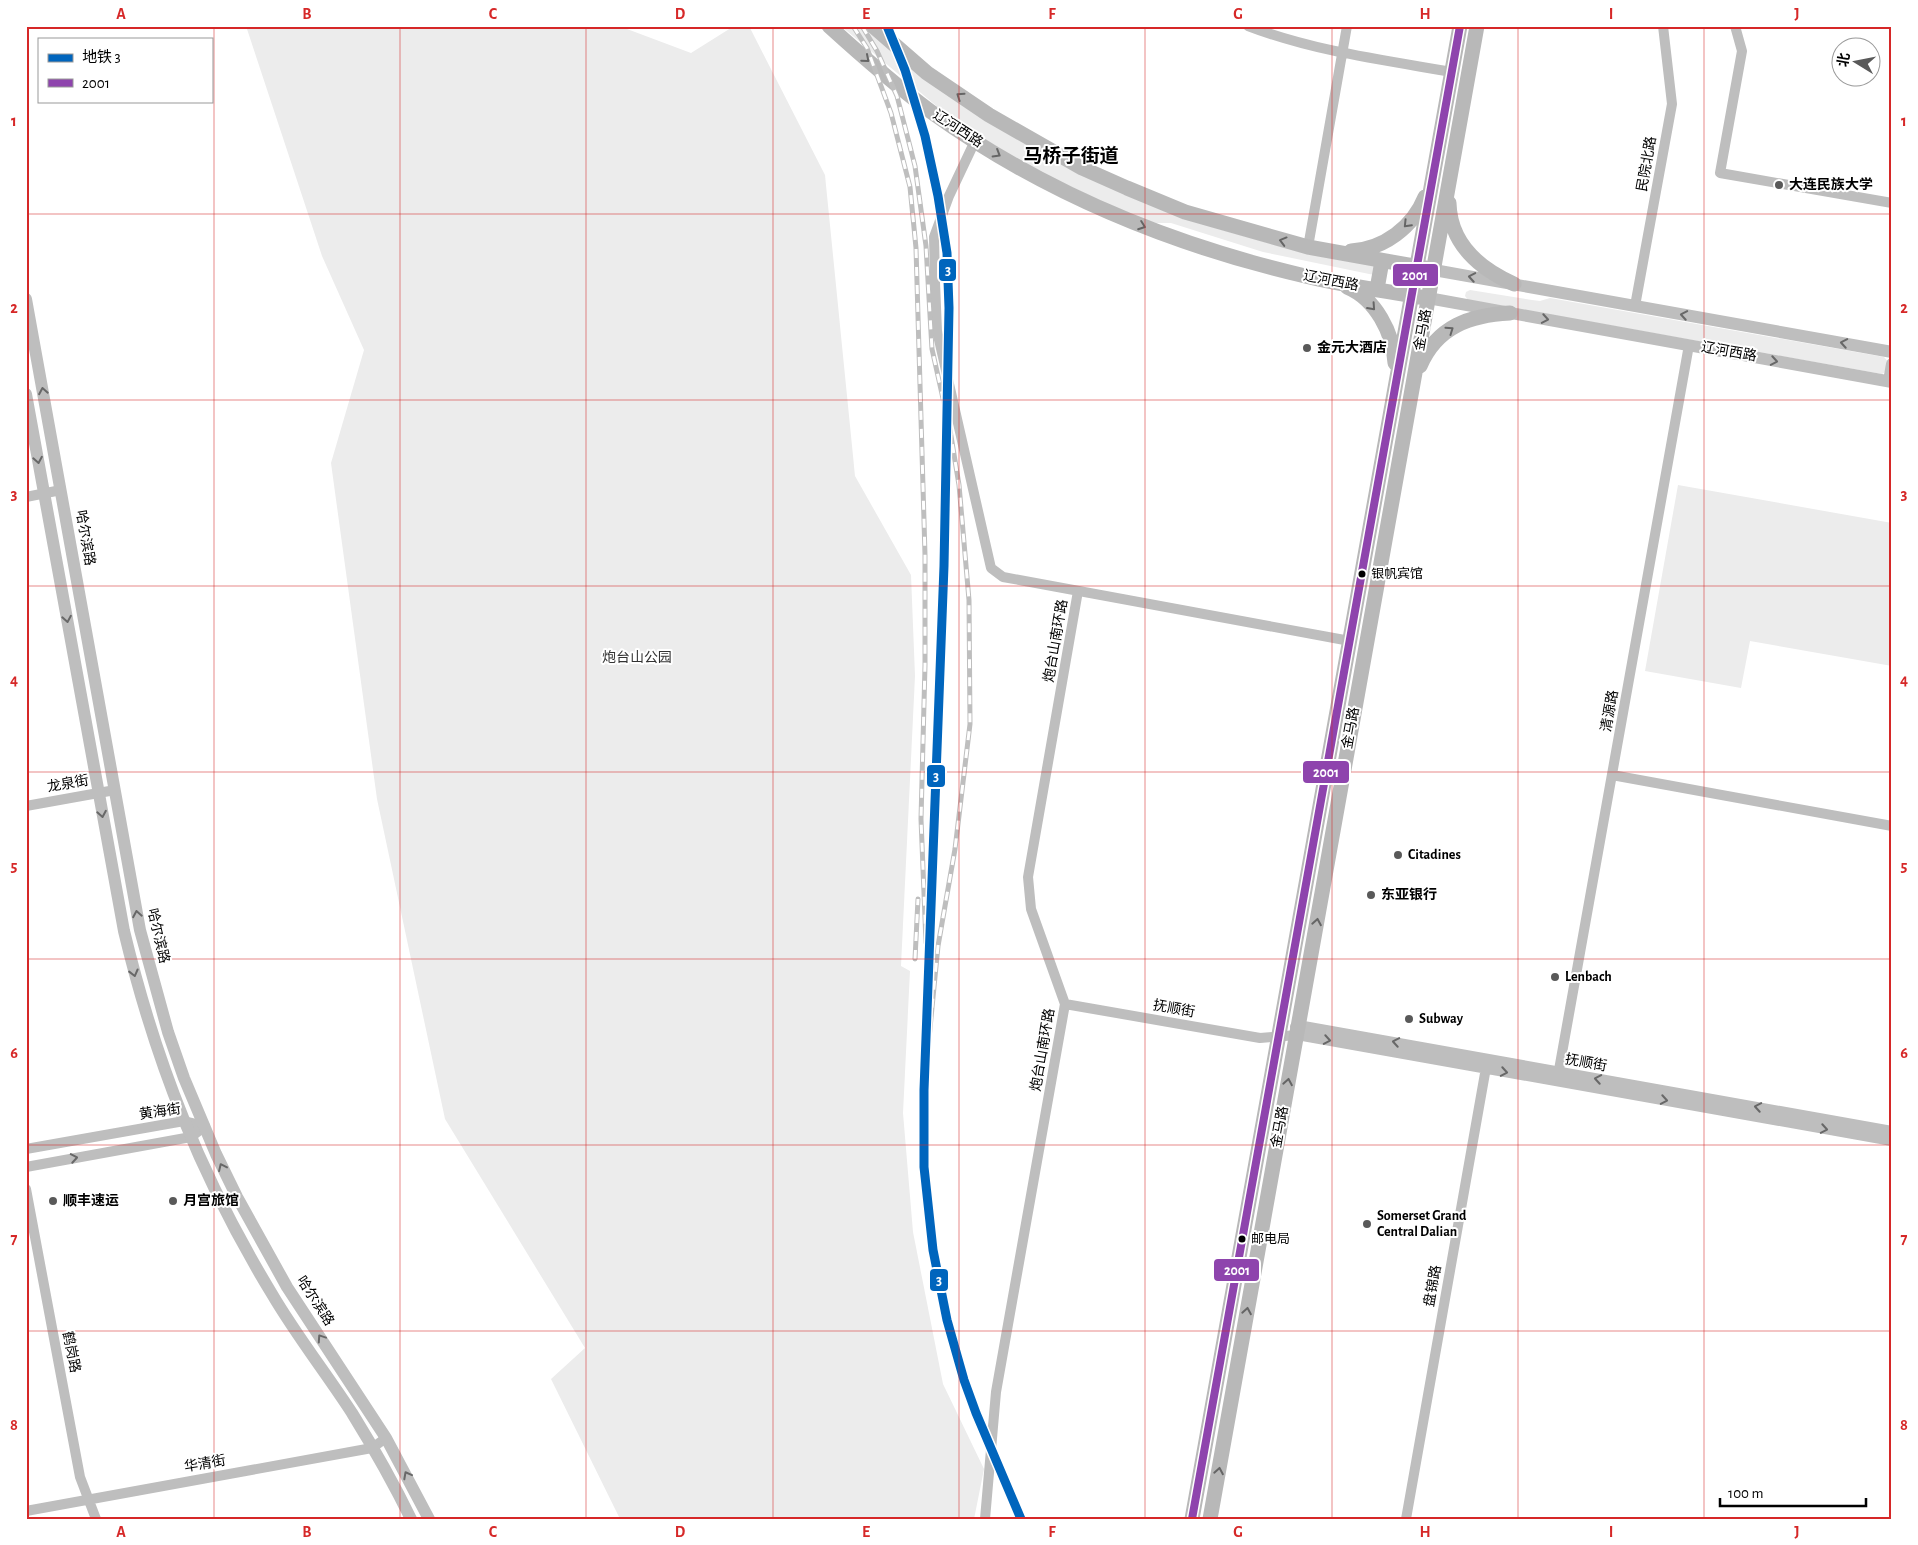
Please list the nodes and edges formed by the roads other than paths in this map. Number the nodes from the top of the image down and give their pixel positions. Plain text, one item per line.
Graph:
1 (829, 26) edge
2 (873, 26) edge
3 (1248, 26) edge
4 (1347, 26) edge
5 (1460, 26) edge
6 (1477, 26) edge
7 (1663, 26) edge
8 (1735, 26) edge
9 (1342, 53) junction
10 (1452, 72) junction
11 (975, 141) junction
12 (1432, 182) junction
13 (1449, 184) junction
14 (1892, 203) edge
15 (1308, 248) junction
16 (1336, 252) junction
17 (1382, 261) junction
18 (1417, 267) junction
19 (1434, 270) junction
20 (1332, 281) junction
21 (1514, 284) junction
22 (1377, 289) junction
23 (1412, 296) junction
24 (1428, 298) junction
25 (26, 300) edge
26 (1635, 306) junction
27 (1510, 313) junction
28 (1689, 345) junction
29 (1892, 352) edge
30 (1892, 364) edge
31 (1396, 380) junction
32 (1890, 381) edge
33 (1413, 384) junction
34 (26, 394) edge
35 (61, 490) junction
36 (44, 493) junction
37 (26, 497) edge
38 (1078, 592) junction
39 (1350, 641) junction
40 (1612, 775) junction
41 (115, 790) junction
42 (99, 793) junction
43 (26, 806) edge
44 (1892, 826) edge
45 (1065, 1004) junction
46 (1297, 1030) junction
47 (1279, 1036) junction
48 (1487, 1064) junction
49 (1558, 1076) junction
50 (184, 1120) junction
51 (205, 1126) junction
52 (1892, 1131) edge
53 (191, 1137) junction
54 (1892, 1141) edge
55 (26, 1149) edge
56 (26, 1167) edge
57 (26, 1189) edge
58 (386, 1438) junction
59 (372, 1448) junction
60 (89, 1499) junction
61 (26, 1511) edge
62 (96, 1519) edge
63 (411, 1519) edge
64 (429, 1519) edge
65 (985, 1519) edge
66 (1192, 1519) edge
67 (1210, 1519) edge
68 (1406, 1519) edge

1 -> 11 main road, 辽河西路
15 -> 2 main road, 辽河西路
3 - 9 street
4 - 9 street
5 - 10 main road, 金马路
6 - 13 main road, 金马路
7 - 26 street, 民院北路
8 - 14 street
9 - 10 street
9 - 15 street
10 - 12 main road, 金马路
11 -> 20 main road, 辽河西路
11 - 38 street
12 -> 16 main road
12 - 18 main road, 金马路
13 - 19 main road, 金马路
13 - 21 main road
15 - 16 main road, 辽河西路
16 - 17 main road, 辽河西路
17 - 18 main road, 辽河西路
17 - 22 main road
18 - 19 main road, 辽河西路
18 - 23 main road, 金马路
21 -> 19 street, 辽河西路
19 - 24 main road, 金马路
20 - 22 main road, 辽河西路
20 -> 31 main road
21 - 26 street, 辽河西路
22 - 23 main road, 辽河西路
23 - 24 main road, 辽河西路
23 - 31 main road, 金马路
24 - 27 street, 辽河西路
24 - 33 main road, 金马路
35 -> 25 street, 哈尔滨路
29 -> 26 street, 辽河西路
27 -> 28 street, 辽河西路
33 -> 27 main road
28 -> 32 street, 辽河西路
28 - 40 street, 清源路
30 - 32 street
31 - 39 main road, 金马路
46 -> 33 main road, 金马路
34 -> 36 street
35 - 36 street
35 - 41 street, 哈尔滨路
36 - 37 street
36 -> 42 street
38 - 39 street
38 - 45 street, 炮台山南环路
39 - 47 main road, 金马路
40 - 44 street
40 - 49 street, 清源路
41 - 42 street, 龙泉街
51 -> 41 street, 哈尔滨路
42 - 43 street, 龙泉街
42 -> 50 street
45 - 47 street, 抚顺街
45 - 65 street, 炮台山南环路
46 - 47 street, 抚顺街
46 - 48 street, 抚顺街
67 -> 46 main road, 金马路
47 - 66 main road, 金马路
48 - 49 street, 抚顺街
48 - 68 street, 盘锦路
52 -> 49 street, 抚顺街
49 -> 54 street, 抚顺街
50 - 51 street, 黄海街
50 - 53 street
50 - 55 street, 黄海街
51 - 53 street
58 -> 51 street, 哈尔滨路
56 -> 53 street
53 - 59 street
57 - 60 street, 鹤岗路
58 - 59 street, 华清街
64 -> 58 street, 哈尔滨路
59 - 60 street, 华清街
59 - 63 street
60 - 61 street, 华清街
60 - 62 street, 鹤岗路

